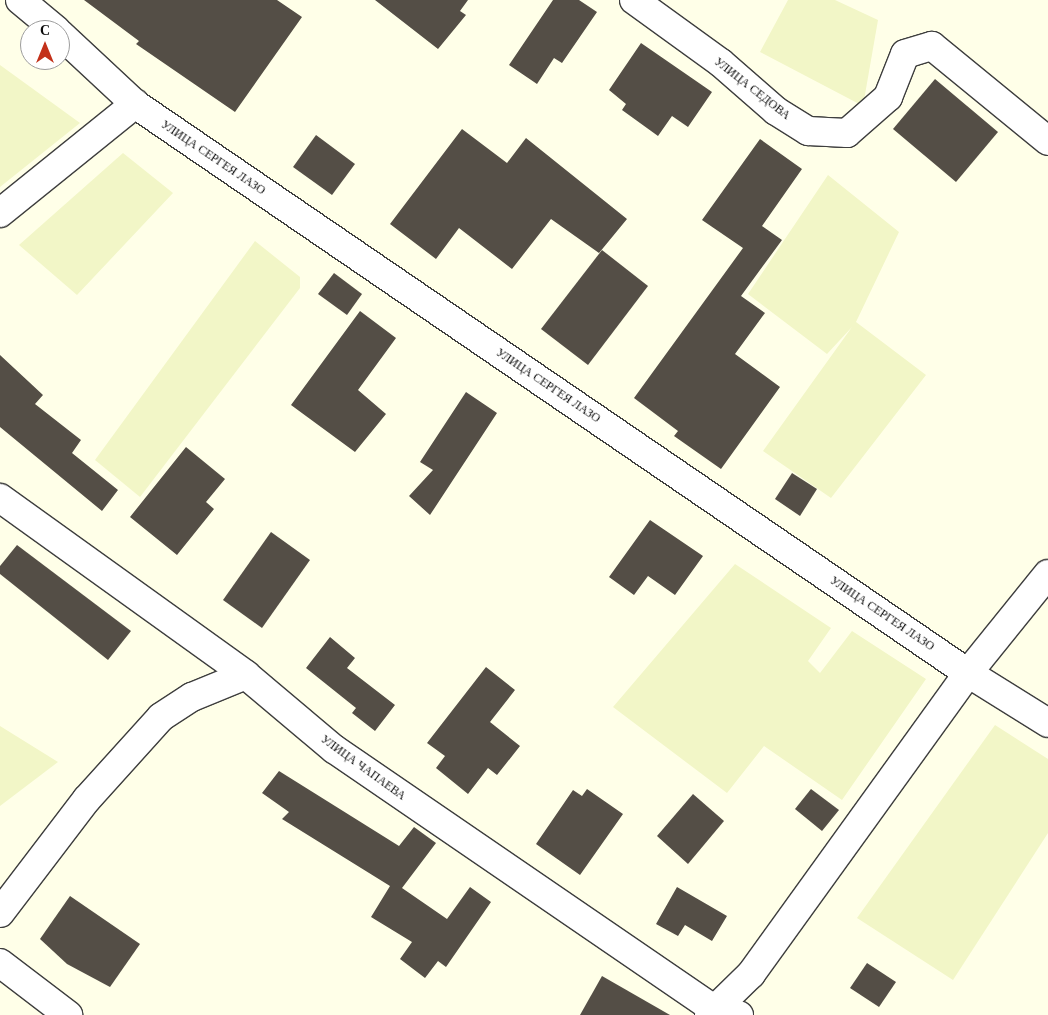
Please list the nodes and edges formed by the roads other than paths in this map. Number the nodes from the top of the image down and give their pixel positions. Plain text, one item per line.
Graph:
1 (634, 0) edge
2 (31, 3) edge
3 (47, 20) edge
4 (70, 43) edge
5 (135, 104) junction
6 (1048, 141) edge
7 (0, 213) edge
8 (0, 498) edge
9 (1048, 574) edge
10 (968, 673) junction
11 (246, 676) junction
12 (1048, 723) edge
13 (0, 913) edge
14 (0, 963) edge
15 (710, 1012) edge
16 (68, 1015) edge
17 (739, 1015) edge

1 - 6 street, УЛИЦА СЕДОВА
2 - 3 street
4 - 5 street, УЛИЦА СЕРГЕЯ ЛАЗО
5 - 7 street
5 - 10 street, УЛИЦА СЕРГЕЯ ЛАЗО
8 - 11 street, УЛИЦА ЧАПАЕВА
9 - 10 street
10 - 12 street, УЛИЦА СЕРГЕЯ ЛАЗО
10 - 15 street
11 - 13 street
11 - 15 street, УЛИЦА ЧАПАЕВА
14 - 16 street
15 - 17 street, УЛИЦА ЧАПАЕВА

